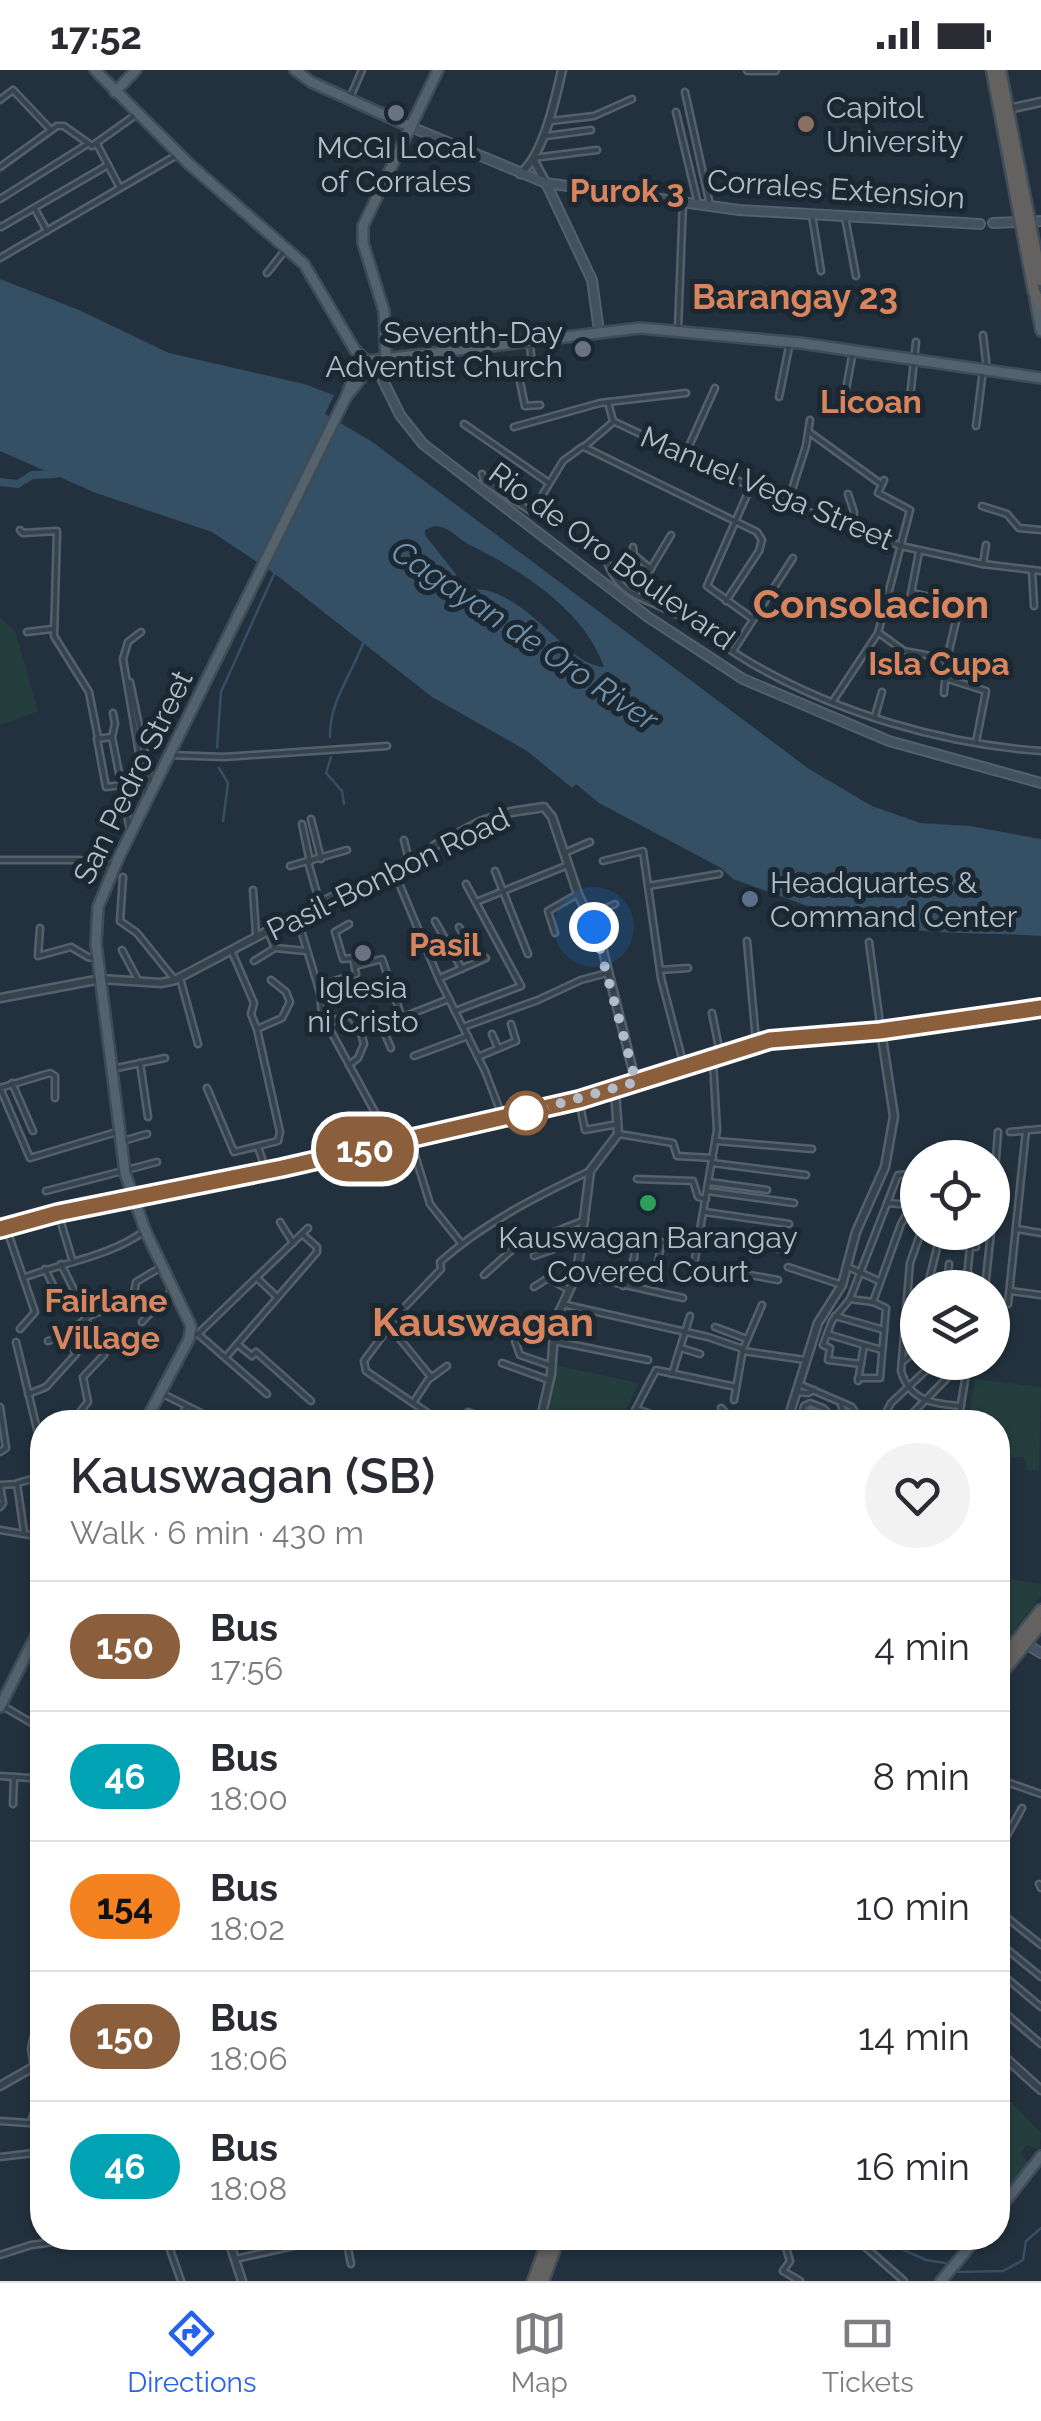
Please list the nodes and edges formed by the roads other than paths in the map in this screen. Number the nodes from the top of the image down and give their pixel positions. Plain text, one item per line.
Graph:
1 (94, 70) edge
2 (136, 70) edge
3 (294, 70) edge
4 (362, 70) edge
5 (438, 70) edge
6 (562, 70) edge
7 (748, 70) edge
8 (766, 70) edge
9 (775, 70) edge
10 (992, 70) edge
11 (1000, 70) edge
12 (115, 92) junction
13 (685, 92) dead end
14 (632, 99) dead end
15 (0, 100) edge
16 (349, 100) junction
17 (1041, 102) edge
18 (1008, 109) junction
19 (676, 112) dead end
20 (137, 114) junction
21 (548, 122) junction
22 (411, 127) junction
23 (50, 129) junction
24 (590, 130) dead end
25 (542, 137) junction
26 (97, 144) junction
27 (86, 145) junction
28 (597, 150) dead end
29 (178, 154) junction
30 (533, 158) junction
31 (108, 165) junction
32 (0, 167) edge
33 (520, 174) junction
34 (546, 183) junction
35 (120, 188) junction
36 (0, 199) edge
37 (683, 203) junction
38 (698, 205) junction
39 (710, 206) junction
40 (36, 208) junction
41 (812, 215) junction
42 (845, 218) junction
43 (1031, 222) edge
44 (993, 223) dead end
45 (980, 224) dead end
46 (0, 227) edge
47 (47, 231) junction
48 (286, 248) junction
49 (0, 258) edge
50 (820, 271) dead end
51 (266, 273) dead end
52 (856, 276) dead end
53 (1041, 280) edge
54 (1034, 292) junction
55 (1041, 304) edge
56 (678, 330) junction
57 (599, 331) junction
58 (1041, 331) edge
59 (983, 335) dead end
60 (530, 340) junction
61 (790, 342) junction
62 (916, 342) dead end
63 (854, 350) junction
64 (361, 357) junction
65 (914, 359) junction
66 (386, 361) junction
67 (374, 362) junction
68 (985, 370) junction
69 (1041, 378) edge
70 (714, 388) dead end
71 (686, 392) dead end
72 (845, 395) dead end
73 (779, 397) dead end
74 (346, 398) junction
75 (910, 398) dead end
76 (608, 402) junction
77 (540, 406) dead end
78 (810, 420) dead end
79 (613, 421) junction
80 (464, 424) dead end
81 (976, 426) dead end
82 (514, 427) dead end
83 (809, 432) junction
84 (584, 447) junction
85 (685, 455) junction
86 (482, 474) dead end
87 (550, 483) junction
88 (750, 488) junction
89 (848, 494) dead end
90 (787, 504) junction
91 (982, 506) dead end
92 (734, 523) junction
93 (852, 528) junction
94 (20, 530) dead end
95 (1041, 530) edge
96 (671, 535) dead end
97 (986, 545) dead end
98 (633, 546) dead end
99 (901, 546) junction
100 (919, 552) junction
101 (793, 558) dead end
102 (606, 560) dead end
103 (983, 564) junction
104 (651, 569) junction
105 (1032, 570) junction
106 (1041, 571) edge
107 (912, 593) junction
108 (635, 595) junction
109 (726, 601) junction
110 (1034, 606) dead end
111 (908, 609) dead end
112 (753, 619) junction
113 (53, 629) junction
114 (27, 632) dead end
115 (141, 632) dead end
116 (878, 633) junction
117 (733, 651) junction
118 (947, 659) junction
119 (945, 678) junction
120 (130, 682) dead end
121 (882, 692) dead end
122 (944, 693) dead end
123 (833, 701) junction
124 (113, 713) dead end
125 (874, 716) junction
126 (112, 737) junction
127 (98, 738) junction
128 (976, 743) junction
129 (387, 746) dead end
130 (1041, 750) edge
131 (170, 755) junction
132 (122, 784) junction
133 (1041, 784) edge
134 (154, 787) junction
135 (147, 800) junction
136 (312, 819) dead end
137 (302, 824) dead end
138 (131, 833) junction
139 (404, 840) dead end
140 (590, 842) dead end
141 (347, 850) dead end
142 (564, 853) junction
143 (321, 859) junction
144 (0, 860) edge
145 (603, 861) dead end
146 (309, 862) junction
147 (115, 865) junction
148 (568, 865) junction
149 (290, 866) dead end
150 (410, 866) junction
151 (495, 871) dead end
152 (719, 874) dead end
153 (396, 875) junction
154 (123, 877) dead end
155 (466, 884) dead end
156 (648, 886) junction
157 (253, 890) dead end
158 (502, 892) junction
159 (578, 894) junction
160 (476, 902) junction
161 (320, 904) junction
162 (615, 904) dead end
163 (588, 916) junction
164 (435, 921) dead end
165 (349, 924) dead end
166 (459, 927) dead end
167 (40, 928) dead end
168 (301, 930) dead end
169 (268, 932) junction
170 (556, 933) dead end
171 (257, 938) junction
172 (748, 941) dead end
173 (869, 942) dead end
174 (274, 948) junction
175 (122, 950) dead end
176 (307, 951) junction
177 (232, 952) junction
178 (528, 954) dead end
179 (486, 958) dead end
180 (98, 959) junction
181 (254, 961) dead end
182 (477, 962) junction
183 (355, 967) junction
184 (462, 968) junction
185 (688, 968) dead end
186 (660, 970) junction
187 (607, 973) junction
188 (101, 979) junction
189 (177, 979) junction
190 (439, 979) junction
191 (138, 980) junction
192 (272, 980) dead end
193 (318, 986) junction
194 (0, 998) edge
195 (448, 999) junction
196 (1041, 1008) edge
197 (455, 1011) junction
198 (712, 1014) dead end
199 (402, 1018) junction
200 (510, 1024) dead end
201 (328, 1026) junction
202 (382, 1026) junction
203 (463, 1027) junction
204 (256, 1029) junction
205 (370, 1030) dead end
206 (880, 1031) junction
207 (492, 1034) dead end
208 (468, 1036) junction
209 (757, 1043) junction
210 (198, 1044) dead end
211 (390, 1048) dead end
212 (498, 1048) junction
213 (716, 1055) junction
214 (414, 1056) dead end
215 (478, 1057) junction
216 (165, 1058) dead end
217 (140, 1063) junction
218 (349, 1065) junction
219 (684, 1066) junction
220 (112, 1070) junction
221 (636, 1082) junction
222 (12, 1083) junction
223 (0, 1088) edge
224 (207, 1088) dead end
225 (615, 1090) junction
226 (56, 1098) dead end
227 (579, 1100) junction
228 (148, 1116) dead end
229 (503, 1118) junction
230 (618, 1124) junction
231 (1041, 1129) edge
232 (1026, 1130) junction
233 (34, 1131) dead end
234 (998, 1132) dead end
235 (1010, 1132) dead end
236 (147, 1134) dead end
237 (618, 1134) junction
238 (121, 1136) junction
239 (410, 1140) junction
240 (715, 1140) junction
241 (997, 1140) edge
242 (385, 1145) junction
243 (258, 1147) junction
244 (812, 1149) dead end
245 (712, 1161) junction
246 (157, 1162) dead end
247 (590, 1170) junction
248 (266, 1171) junction
249 (125, 1173) junction
250 (900, 1174) edge
251 (806, 1175) dead end
252 (638, 1179) dead end
253 (708, 1182) junction
254 (766, 1190) dead end
255 (46, 1191) dead end
256 (707, 1192) junction
257 (133, 1197) junction
258 (706, 1199) junction
259 (794, 1203) dead end
260 (887, 1203) junction
261 (900, 1204) edge
262 (704, 1212) junction
263 (58, 1213) junction
264 (584, 1220) junction
265 (280, 1222) dead end
266 (790, 1224) dead end
267 (900, 1227) edge
268 (3, 1228) edge
269 (308, 1228) dead end
270 (1017, 1229) junction
271 (146, 1230) junction
272 (1041, 1232) edge
273 (302, 1234) junction
274 (582, 1236) junction
275 (612, 1236) junction
276 (700, 1238) junction
277 (636, 1239) junction
278 (662, 1242) junction
279 (292, 1243) junction
280 (461, 1243) junction
281 (688, 1246) junction
282 (698, 1247) junction
283 (780, 1249) dead end
284 (609, 1252) dead end
285 (534, 1256) dead end
286 (685, 1258) dead end
287 (72, 1259) junction
288 (61, 1264) junction
289 (950, 1264) dead end
290 (163, 1266) junction
291 (788, 1267) dead end
292 (45, 1269) junction
293 (657, 1269) dead end
294 (932, 1270) edge
295 (949, 1270) edge
296 (969, 1270) edge
297 (846, 1271) junction
298 (577, 1274) junction
299 (860, 1274) junction
300 (484, 1275) dead end
301 (23, 1278) junction
302 (256, 1278) junction
303 (778, 1280) dead end
304 (879, 1281) junction
305 (842, 1285) junction
306 (623, 1286) junction
307 (534, 1287) dead end
308 (174, 1288) junction
309 (569, 1290) junction
310 (1010, 1291) joint
311 (76, 1294) dead end
312 (1041, 1295) edge
313 (277, 1297) junction
314 (683, 1298) dead end
315 (850, 1298) junction
316 (873, 1302) junction
317 (562, 1304) junction
318 (63, 1305) dead end
319 (762, 1305) dead end
320 (690, 1316) dead end
321 (835, 1316) junction
322 (510, 1317) dead end
323 (86, 1318) junction
324 (142, 1322) dead end
325 (554, 1326) junction
326 (715, 1326) dead end
327 (20, 1329) dead end
328 (884, 1330) junction
329 (685, 1332) junction
330 (194, 1334) junction
331 (827, 1334) junction
332 (66, 1335) junction
333 (399, 1338) dead end
334 (747, 1339) junction
335 (552, 1340) junction
336 (48, 1341) dead end
337 (514, 1341) dead end
338 (16, 1342) dead end
339 (816, 1343) dead end
340 (237, 1344) junction
341 (823, 1345) junction
342 (864, 1345) junction
343 (680, 1348) junction
344 (743, 1350) junction
345 (882, 1350) junction
346 (700, 1354) dead end
347 (226, 1356) junction
348 (648, 1360) dead end
349 (805, 1360) junction
350 (502, 1363) dead end
351 (861, 1364) junction
352 (447, 1366) dead end
353 (552, 1366) junction
354 (672, 1374) junction
355 (432, 1377) junction
356 (550, 1380) junction
357 (906, 1380) edge
358 (915, 1380) edge
359 (945, 1380) edge
360 (965, 1380) edge
361 (908, 1386) junction
362 (736, 1388) junction
363 (797, 1388) junction
364 (159, 1392) junction
365 (28, 1394) junction
366 (267, 1394) dead end
367 (734, 1400) dead end
368 (923, 1400) junction
369 (311, 1401) dead end
370 (412, 1403) junction
371 (842, 1405) junction
372 (961, 1406) junction
373 (0, 1407) edge
374 (186, 1407) junction
375 (636, 1408) joint
376 (32, 1410) edge
377 (80, 1410) edge
378 (151, 1410) edge
379 (185, 1410) edge
380 (193, 1410) edge
381 (423, 1410) edge
382 (543, 1410) edge
383 (641, 1410) edge
384 (791, 1410) edge
385 (844, 1410) edge
386 (855, 1410) edge
387 (887, 1410) edge
388 (914, 1410) edge
389 (960, 1410) edge
390 (0, 1452) edge
391 (30, 1480) edge
392 (17, 1484) junction
393 (0, 1485) edge
394 (0, 1507) edge
395 (0, 1530) edge
396 (24, 1532) junction
397 (30, 1534) edge
398 (1041, 1610) edge
399 (1041, 1624) edge
400 (1026, 1644) junction
401 (30, 1647) edge
402 (1010, 1649) edge
403 (1041, 1653) edge
404 (1010, 1663) edge
405 (0, 1706) edge
406 (30, 1722) edge
407 (0, 1776) edge
408 (14, 1777) junction
409 (30, 1778) dead end
410 (1010, 1782) edge
411 (1041, 1794) edge
412 (13, 1804) dead end
413 (1022, 1808) dead end
414 (1010, 1830) edge
415 (1010, 1920) edge
416 (1041, 1944) edge
417 (1010, 1952) edge
418 (1041, 1977) edge
419 (1010, 1981) edge
420 (1041, 2007) edge
421 (1010, 2017) edge
422 (1041, 2044) edge
423 (1010, 2062) edge
424 (30, 2069) edge
425 (0, 2086) edge
426 (1041, 2090) edge
427 (0, 2121) edge
428 (30, 2122) edge
429 (30, 2153) edge
430 (0, 2156) edge
431 (1041, 2156) edge
432 (1010, 2196) edge
433 (30, 2246) edge
434 (170, 2250) edge
435 (232, 2250) edge
436 (276, 2250) edge
437 (348, 2250) edge
438 (545, 2250) edge
439 (555, 2250) edge
440 (786, 2250) edge
441 (868, 2250) edge
442 (964, 2250) edge
443 (0, 2255) edge
444 (235, 2259) junction
445 (351, 2264) dead end
446 (182, 2281) edge
447 (242, 2281) edge
448 (533, 2281) edge
449 (542, 2281) edge
450 (800, 2281) edge
451 (904, 2281) edge
452 (941, 2281) edge

1 - 12 main road
2 - 12 main road
3 - 16 main road, Corrales Extension
4 - 16 street
5 - 22 main road
6 - 21 street
7 - 8 street
8 - 9 street
10 - 43 highway
11 - 18 highway
12 - 20 main road
13 - 39 street
14 - 21 street
15 - 23 street
16 - 22 main road, Corrales Extension
17 - 18 street
18 - 43 highway
19 - 38 street
20 - 26 street
20 - 29 main road
21 - 25 street
22 - 33 main road, Corrales Extension
22 - 66 main road
23 - 27 street
23 - 32 street
24 - 25 street
25 - 30 street
26 - 27 street
26 - 31 street
27 - 36 street
28 - 30 street
29 - 35 street
29 - 48 main road
30 - 33 street
30 - 34 street
31 - 35 street
31 - 40 street
33 - 34 main road, Corrales Extension
34 - 37 main road, Corrales Extension
34 - 57 main road
35 - 47 street
37 - 38 main road, Corrales Extension
37 - 56 street
38 - 39 main road, Corrales Extension
39 - 41 main road, Corrales Extension
40 - 46 street
40 - 47 street
41 - 42 main road, Corrales Extension
41 - 50 street
42 - 45 main road, Corrales Extension
42 - 52 street
43 - 44 main road, Corrales Extension
43 - 53 highway
43 - 54 highway
47 - 49 street
48 - 51 street
48 - 64 main road
54 - 55 highway
54 - 58 main road
56 - 57 main road
56 - 61 main road
57 - 60 main road
59 - 68 street
60 - 66 main road
60 - 77 street
61 - 63 main road
61 - 73 street
62 - 65 street
63 - 65 main road
63 - 72 street
64 - 67 main road
64 - 74 main road, San Pedro Street
65 - 68 main road
65 - 75 street
66 - 67 main road
67 - 74 main road, San Pedro Street
67 - 133 main road, Rio de Oro Boulevard
68 - 69 main road
68 - 81 street
70 - 85 street
71 - 76 street
74 - 131 main road, San Pedro Street
76 - 79 street
76 - 82 street
78 - 83 street
79 - 84 street
79 - 85 street, Manuel Vega Street
80 - 87 street
83 - 90 street
83 - 99 street
84 - 87 street
84 - 92 street
85 - 88 street, Manuel Vega Street
86 - 87 street
88 - 90 street, Manuel Vega Street
88 - 92 street
89 - 93 street
90 - 93 street, Manuel Vega Street
91 - 95 street
92 - 109 street
92 - 109 street
93 - 99 street, Manuel Vega Street
94 - 113 street
96 - 104 street
97 - 103 street
98 - 104 street
99 - 100 street, Manuel Vega Street
99 - 116 street
100 - 103 street, Manuel Vega Street
100 - 107 street
101 - 112 street
102 - 108 street
103 - 105 street, Manuel Vega Street
104 - 108 street
105 - 106 street, Manuel Vega Street
105 - 110 street
107 - 111 street
107 - 118 street
108 - 117 street
109 - 112 street
112 - 117 street
113 - 114 street
113 - 127 street
115 - 135 street
116 - 118 street
116 - 123 street
117 - 123 street
118 - 119 street
119 - 122 street
119 - 128 street
120 - 134 street
121 - 125 street
123 - 125 street
124 - 126 street
125 - 128 street
126 - 127 street
126 - 132 street
127 - 132 street
128 - 130 street
129 - 131 street
131 - 134 main road, San Pedro Street
132 - 138 street
134 - 135 main road, San Pedro Street
135 - 138 main road, San Pedro Street
136 - 143 street
137 - 146 street
138 - 147 main road, San Pedro Street
139 - 150 street
140 - 142 street
141 - 143 street
142 - 148 street, Pasil-Bonbon Road
142 - 150 street, Pasil-Bonbon Road
143 - 146 street
144 - 147 street
145 - 156 street
146 - 149 street
146 - 161 street
147 - 180 main road, San Pedro Street
148 - 158 street
148 - 159 street, Pasil-Bonbon Road
150 - 153 street, Pasil-Bonbon Road
151 - 158 street
152 - 156 street
153 - 161 street, Pasil-Bonbon Road
153 - 190 street
154 - 189 street
155 - 160 street
156 - 186 street
157 - 171 street
158 - 160 street
158 - 178 street
159 - 163 street, Pasil-Bonbon Road
159 - 170 street
160 - 197 street
161 - 169 street, Pasil-Bonbon Road
162 - 163 street
163 - 187 street, Pasil-Bonbon Road
164 - 184 street
165 - 183 street
166 - 182 street
167 - 180 street
168 - 176 street
169 - 171 street, Pasil-Bonbon Road
169 - 174 street
171 - 177 street, Pasil-Bonbon Road
172 - 209 street
173 - 206 street
174 - 176 street
174 - 181 street
175 - 191 street
176 - 193 street
177 - 189 street, Pasil-Bonbon Road
177 - 204 street
179 - 182 street
180 - 188 main road, San Pedro Street
182 - 184 street
183 - 193 street
183 - 199 street
184 - 190 street
185 - 186 street
186 - 219 street
187 - 203 street
187 - 221 street, Pasil-Bonbon Road
188 - 191 street, Pasil-Bonbon Road
188 - 194 street, Pasil-Bonbon Road
188 - 220 main road, San Pedro Street
189 - 191 street, Pasil-Bonbon Road
189 - 210 street
190 - 195 street
192 - 204 street
193 - 201 street
195 - 197 street
195 - 199 street
196 - 206 main road
197 - 203 street
198 - 213 street
199 - 202 street
200 - 212 street
201 - 218 street
201 - 218 street
202 - 205 street
202 - 211 street
203 - 208 street
204 - 243 street
206 - 209 main road
206 - 297 street
207 - 212 street
208 - 214 street
208 - 215 street
209 - 213 main road
212 - 215 street
213 - 219 main road
213 - 240 street
215 - 229 street
216 - 217 street
217 - 220 street
217 - 228 street
218 - 242 street
219 - 221 main road
220 - 238 main road, San Pedro Street
221 - 225 main road
222 - 223 street
222 - 226 street
222 - 233 street
223 - 238 street
224 - 243 street
225 - 227 main road
225 - 230 street
227 - 229 main road
227 - 230 street
229 - 239 main road
230 - 237 street
231 - 232 street
232 - 235 street
232 - 270 street
234 - 241 street
236 - 238 street
237 - 245 street
237 - 247 street
238 - 249 main road, San Pedro Street
239 - 242 main road
239 - 280 street
240 - 244 street
240 - 245 street
242 - 248 main road
243 - 248 street
245 - 251 street
245 - 253 street
246 - 249 street
247 - 264 street
247 - 280 street
248 - 257 main road
249 - 255 street
249 - 257 main road, San Pedro Street
250 - 260 street
252 - 258 street
253 - 254 street
253 - 256 street
256 - 258 street
256 - 259 street
257 - 263 street
257 - 271 main road, San Pedro Street
258 - 262 street
260 - 261 street
260 - 299 street
262 - 266 street
262 - 276 street
263 - 268 street
263 - 287 street
264 - 274 street
264 - 300 street
265 - 279 street
267 - 304 street
268 - 301 street
269 - 273 street
270 - 272 street
270 - 310 street
271 - 287 street
271 - 290 main road, San Pedro Street
273 - 279 street
273 - 313 street
274 - 275 street
274 - 285 street
274 - 298 street
275 - 277 street
275 - 284 street
276 - 282 street
276 - 283 street
277 - 278 street
277 - 306 street
278 - 281 street
278 - 293 street
279 - 302 street
280 - 370 street
281 - 282 street
281 - 286 street
282 - 303 street
287 - 288 street
288 - 292 street
288 - 311 street
289 - 295 street
290 - 308 main road, San Pedro Street
290 - 323 street
291 - 305 street
292 - 301 street
292 - 318 street
294 - 296 street
297 - 299 street
297 - 305 street
298 - 306 street
298 - 309 street
299 - 304 street
299 - 315 street
301 - 327 street
302 - 313 street
302 - 330 street
304 - 316 street
305 - 349 street
306 - 314 street
307 - 309 street
308 - 324 street
308 - 330 main road, San Pedro Street
309 - 317 street
310 - 312 street
313 - 340 street
315 - 316 street
315 - 321 street
316 - 328 street
317 - 325 street
317 - 329 street
319 - 334 street
320 - 329 street
321 - 328 street
321 - 331 street
322 - 325 street
323 - 332 street
323 - 377 street
325 - 335 street
326 - 334 street
328 - 345 street
329 - 343 street
329 - 344 street
330 - 347 street
330 - 364 main road
331 - 341 street
331 - 342 street
332 - 336 street
332 - 365 street
333 - 355 street
334 - 344 street
335 - 348 street
335 - 353 street
337 - 353 street
338 - 365 street
339 - 341 street
340 - 347 street
340 - 369 street
341 - 351 street
342 - 345 street
342 - 351 street
343 - 346 street
343 - 354 street
344 - 349 street
344 - 362 street
345 - 351 street
347 - 366 street
349 - 363 street
350 - 356 street
352 - 355 street
353 - 356 street
354 - 362 street
354 - 375 street
355 - 370 street
356 - 382 street
357 - 361 street
358 - 361 street
359 - 368 street
360 - 372 street
361 - 368 street
361 - 387 street
362 - 367 street
363 - 371 street
363 - 384 street
364 - 374 street
364 - 378 main road
365 - 376 street
368 - 372 street
368 - 388 street
370 - 381 street
371 - 385 street
371 - 386 street
372 - 389 street
373 - 390 street
374 - 379 street
374 - 380 street
375 - 383 street
391 - 392 street
392 - 393 street
392 - 396 street
393 - 394 street
395 - 396 street
396 - 397 street
398 - 402 highway
399 - 400 highway
400 - 403 main road
400 - 404 highway
401 - 405 main road
405 - 406 street
407 - 408 street
408 - 409 street
408 - 412 street
410 - 411 street
413 - 414 street
415 - 416 street
417 - 418 street
419 - 420 street
421 - 422 street
423 - 426 street
424 - 425 street
427 - 428 street
429 - 430 street
431 - 432 main road
433 - 443 street
434 - 446 street
435 - 444 street
436 - 444 street
437 - 445 street
438 - 448 highway
439 - 449 highway
440 - 450 street
441 - 451 street
442 - 452 main road
444 - 447 street

